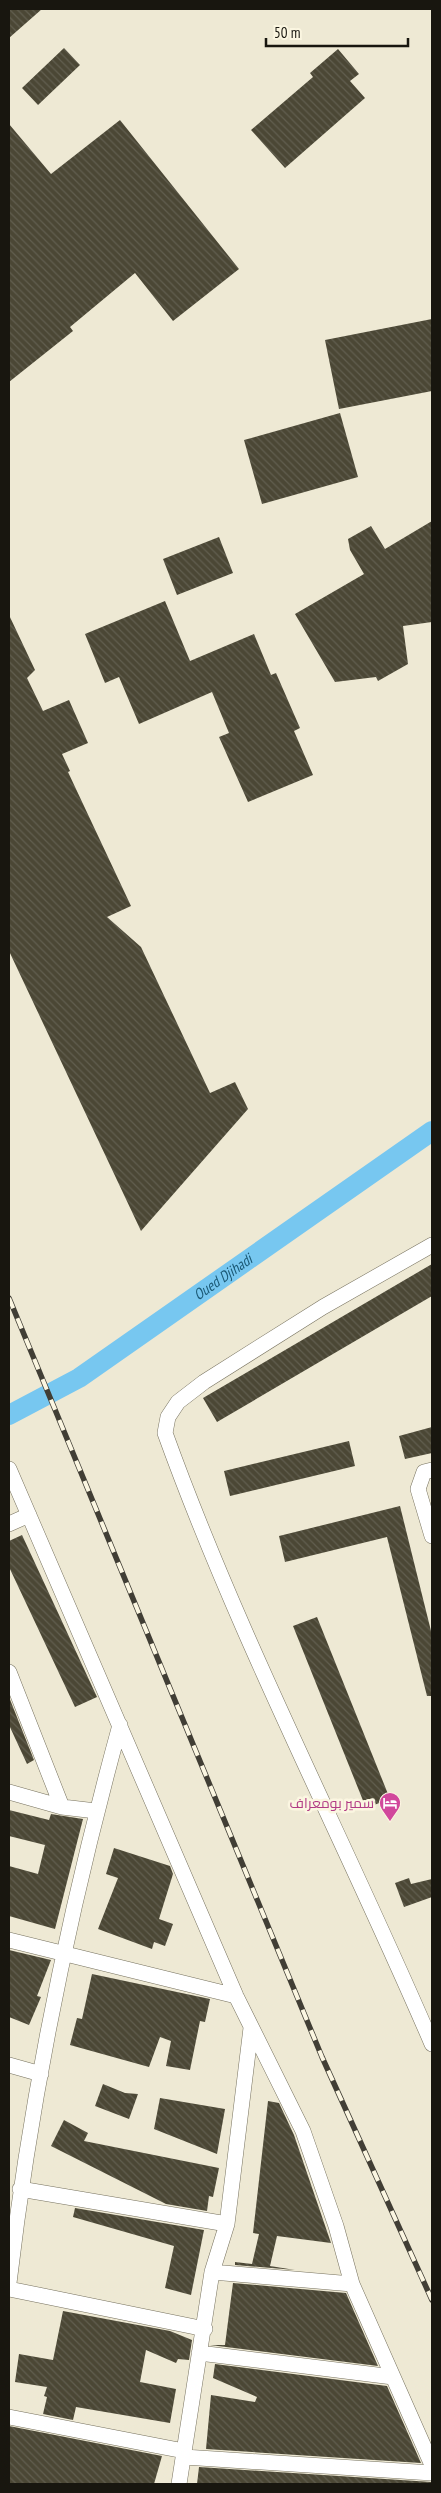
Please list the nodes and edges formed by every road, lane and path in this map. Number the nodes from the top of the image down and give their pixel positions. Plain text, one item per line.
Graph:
1 (432, 1245) edge
2 (9, 1469) edge
3 (432, 1470) edge
4 (29, 1515) junction
5 (9, 1524) edge
6 (432, 1536) edge
7 (9, 1672) edge
8 (120, 1725) junction
9 (9, 1792) edge
10 (62, 1807) junction
11 (96, 1810) junction
12 (9, 1940) edge
13 (64, 1956) junction
14 (236, 1996) junction
15 (252, 2028) junction
16 (432, 2044) edge
17 (9, 2065) edge
18 (41, 2074) junction
19 (20, 2189) junction
20 (227, 2224) junction
21 (212, 2272) junction
22 (9, 2283) edge
23 (352, 2284) junction
24 (9, 2289) edge
25 (205, 2329) junction
26 (198, 2353) junction
27 (393, 2377) junction
28 (9, 2417) edge
29 (184, 2454) junction
30 (432, 2465) edge
31 (432, 2472) edge
32 (179, 2484) edge

1 - 16 street
2 - 4 street
3 - 6 street
4 - 5 street
4 - 8 street
7 - 10 street
8 - 11 street
8 - 14 street
9 - 10 street
10 - 11 street
11 - 13 street
12 - 13 street
13 - 14 street
13 - 18 street
14 - 15 street
15 - 20 street
15 - 23 street
17 - 18 street
18 - 19 street
19 - 20 street
19 - 22 street
20 - 21 street
21 - 23 street
21 - 25 street
23 - 27 street
24 - 25 street
25 - 26 street
26 - 27 street
26 - 29 street
27 - 30 street
28 - 29 street
29 - 31 street
29 - 32 street

